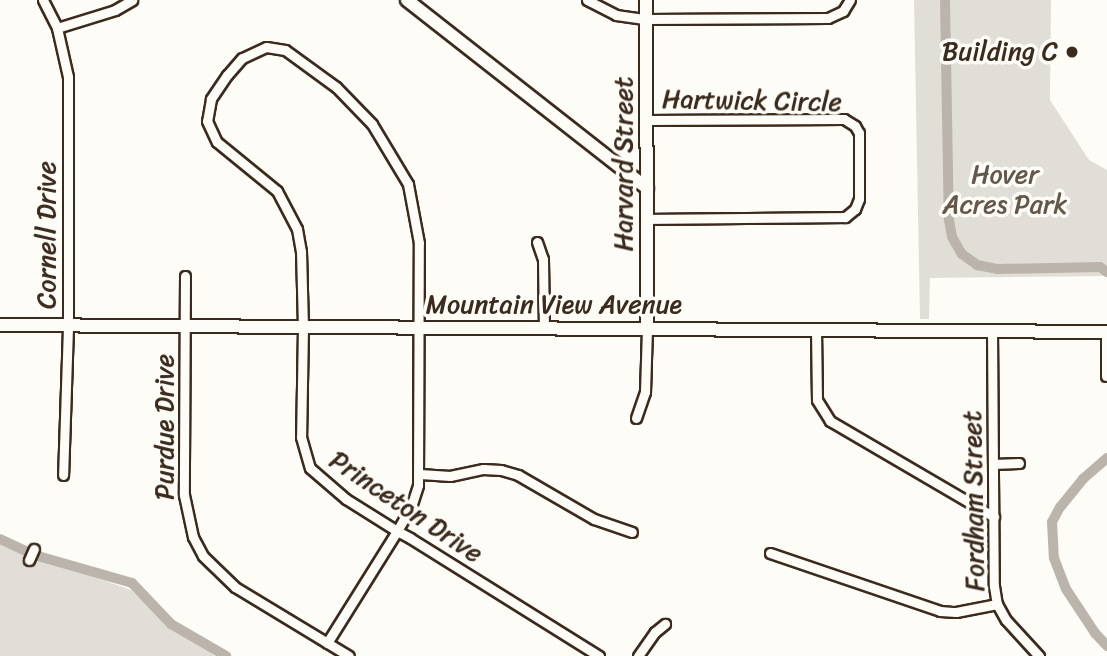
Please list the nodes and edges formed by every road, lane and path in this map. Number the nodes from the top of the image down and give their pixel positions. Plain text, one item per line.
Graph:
1 (43, 0) edge
2 (132, 0) edge
3 (407, 0) edge
4 (587, 0) edge
5 (646, 0) edge
6 (850, 0) edge
7 (646, 19) junction
8 (57, 28) junction
9 (646, 120) junction
10 (648, 188) junction
11 (647, 219) junction
12 (537, 242) dead end
13 (185, 276) dead end
14 (0, 325) edge
15 (68, 327) junction
16 (186, 327) junction
17 (303, 327) junction
18 (419, 327) junction
19 (544, 328) junction
20 (647, 328) junction
21 (816, 329) junction
22 (992, 330) junction
23 (1107, 332) edge
24 (1106, 376) edge
25 (636, 418) dead end
26 (993, 464) junction
27 (1019, 464) dead end
28 (420, 474) junction
29 (63, 475) dead end
30 (994, 517) junction
31 (397, 531) junction
32 (632, 533) dead end
33 (34, 549) dead end
34 (770, 552) dead end
35 (29, 560) dead end
36 (997, 604) junction
37 (665, 624) dead end
38 (327, 643) junction
39 (349, 656) edge
40 (599, 656) edge
41 (638, 656) edge
42 (1039, 656) edge

1 - 8 street, Cornell Drive
2 - 8 street
3 - 10 street
4 - 7 street
5 - 7 street, Harvard Street
6 - 7 street
7 - 9 street, Harvard Street
8 - 15 street, Cornell Drive
9 - 10 street, Harvard Street
9 - 11 street, Hartwick Circle
10 - 11 street, Harvard Street
11 - 20 street, Harvard Street
12 - 19 street
13 - 16 street, Purdue Drive
14 - 15 street, Mountain View Avenue
15 - 16 street, Mountain View Avenue
15 - 29 street, Cornell Drive
16 - 17 street, Mountain View Avenue
16 - 38 street, Purdue Drive
17 - 18 street, Mountain View Avenue
17 - 18 street, Princeton Drive
17 - 31 street, Princeton Drive
18 - 19 street, Mountain View Avenue
18 - 28 street, Princeton Drive
19 - 20 street, Mountain View Avenue
20 - 21 street, Mountain View Avenue
20 - 25 street
21 - 22 street, Mountain View Avenue
21 - 30 street
22 - 23 street, Mountain View Avenue
22 - 26 street, Fordham Street
23 - 24 street
26 - 27 street
26 - 30 street, Fordham Street
28 - 31 street, Princeton Drive
28 - 32 street
30 - 36 street, Fordham Street
31 - 38 street, Princeton Drive
31 - 40 street, Princeton Drive
33 - 35 street
34 - 36 street
36 - 42 street, Fordham Street
37 - 41 street
38 - 39 street, Purdue Drive

